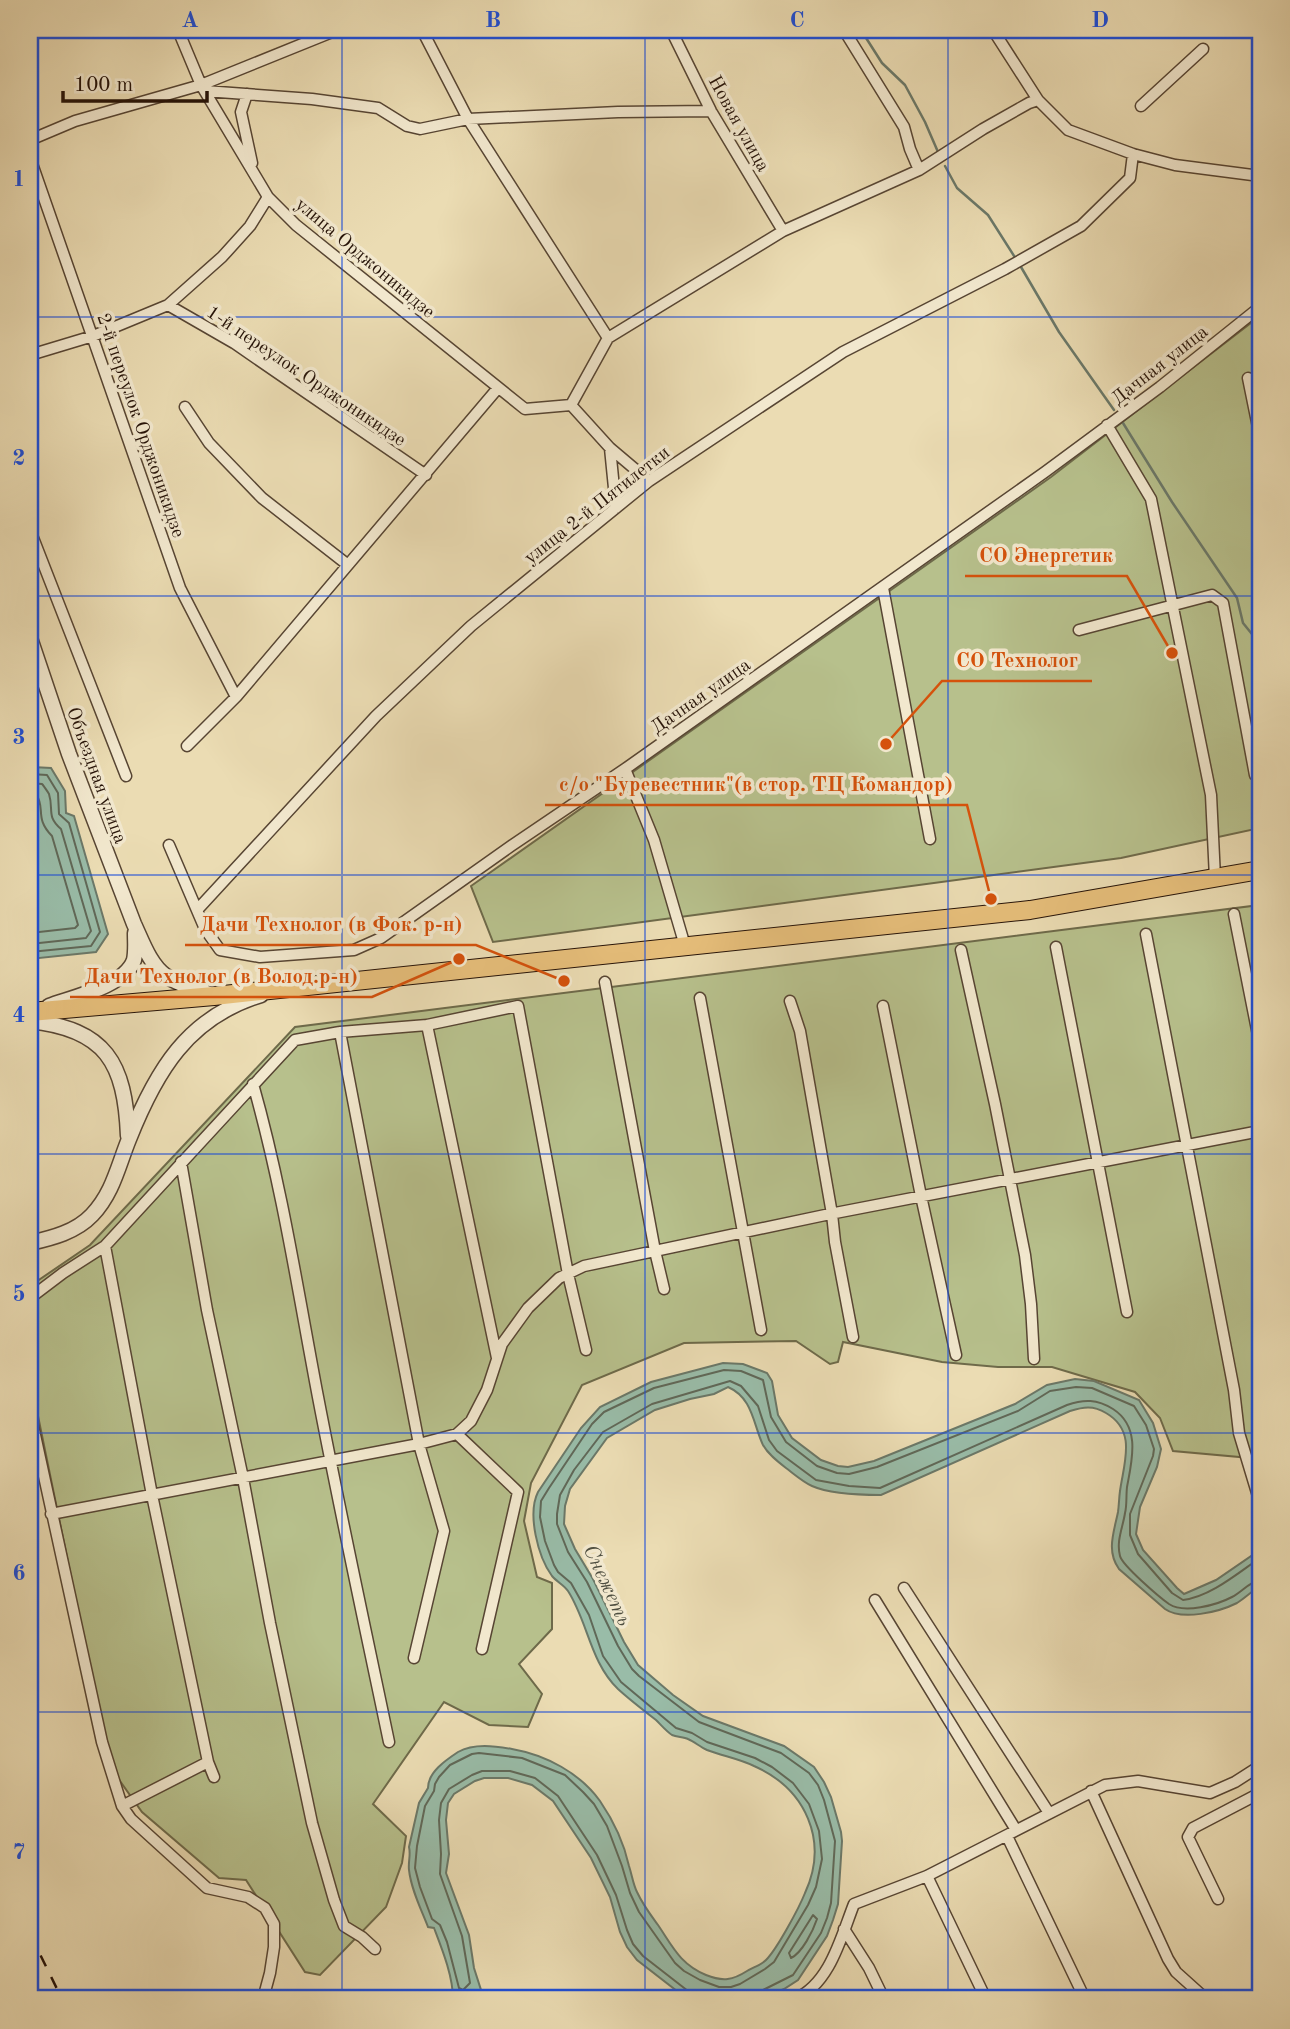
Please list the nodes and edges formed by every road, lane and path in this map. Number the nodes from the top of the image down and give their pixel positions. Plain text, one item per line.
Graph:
1 (178, 30) edge
2 (337, 30) edge
3 (422, 30) edge
4 (671, 30) edge
5 (844, 30) edge
6 (993, 30) edge
7 (1203, 49) dead end
8 (203, 88) junction
9 (247, 94) junction
10 (1038, 100) junction
11 (1140, 106) dead end
12 (711, 111) junction
13 (468, 119) junction
14 (30, 140) edge
15 (1133, 154) junction
16 (30, 158) edge
17 (919, 170) junction
18 (254, 173) junction
19 (1260, 176) edge
20 (268, 197) junction
21 (783, 231) junction
22 (168, 305) junction
23 (1260, 307) edge
24 (93, 336) junction
25 (608, 338) junction
26 (30, 355) edge
27 (1248, 378) dead end
28 (498, 388) junction
29 (571, 405) junction
30 (185, 407) dead end
31 (1107, 425) junction
32 (1260, 437) edge
33 (610, 448) junction
34 (426, 475) junction
35 (649, 481) junction
36 (616, 508) junction
37 (30, 530) edge
38 (348, 565) junction
39 (883, 588) junction
40 (1174, 606) junction
41 (1079, 630) dead end
42 (30, 638) edge
43 (236, 697) junction
44 (187, 746) dead end
45 (625, 769) junction
46 (1255, 775) dead end
47 (126, 776) dead end
48 (930, 839) dead end
49 (169, 845) dead end
50 (1260, 870) edge
51 (1215, 878) junction
52 (198, 909) junction
53 (1234, 915) dead end
54 (134, 924) junction
55 (1146, 934) dead end
56 (685, 946) junction
57 (1056, 947) dead end
58 (961, 950) dead end
59 (605, 982) dead end
60 (299, 987) junction
61 (214, 996) junction
62 (700, 998) dead end
63 (790, 1001) dead end
64 (884, 1006) dead end
65 (30, 1015) edge
66 (427, 1025) junction
67 (340, 1032) junction
68 (1260, 1045) edge
69 (253, 1084) junction
70 (1260, 1131) edge
71 (128, 1141) junction
72 (1186, 1145) junction
73 (1098, 1162) junction
74 (181, 1163) junction
75 (1010, 1179) junction
76 (921, 1196) junction
77 (832, 1214) junction
78 (743, 1232) junction
79 (30, 1243) edge
80 (105, 1246) junction
81 (654, 1251) junction
82 (568, 1274) junction
83 (664, 1289) dead end
84 (30, 1298) edge
85 (1127, 1312) dead end
86 (761, 1330) dead end
87 (853, 1337) dead end
88 (586, 1350) dead end
89 (956, 1355) dead end
90 (497, 1359) junction
91 (1034, 1359) dead end
92 (30, 1412) edge
93 (457, 1434) junction
94 (419, 1444) junction
95 (331, 1461) junction
96 (243, 1478) junction
97 (152, 1495) junction
98 (1258, 1496) dead end
99 (51, 1514) junction
100 (904, 1588) dead end
101 (875, 1600) dead end
102 (482, 1648) dead end
103 (414, 1658) dead end
104 (389, 1742) dead end
105 (208, 1762) junction
106 (1260, 1766) edge
107 (214, 1776) dead end
108 (1091, 1791) junction
109 (1260, 1793) edge
110 (122, 1806) junction
111 (1049, 1813) junction
112 (1012, 1833) junction
113 (927, 1876) junction
114 (1218, 1899) dead end
115 (844, 1929) junction
116 (375, 1949) dead end
117 (263, 1999) edge
118 (795, 1999) edge
119 (884, 1999) edge
120 (986, 1999) edge
121 (1085, 1999) edge
122 (1206, 1999) edge

1 - 8 street, улица Орджоникидзе
2 - 8 street
3 - 13 street
4 - 12 street, Новая улица
5 - 17 street
6 - 10 street
7 - 11 street
8 - 9 street
8 - 14 street
8 - 18 street, улица Орджоникидзе
9 - 13 street
9 - 18 street
10 - 15 street
10 - 17 street
12 - 13 street
12 - 21 street, Новая улица
13 - 25 street
15 - 19 street
15 - 35 street, улица 2-й Пятилетки
16 - 24 street, 2-й переулок Орджоникидзе
17 - 21 street
18 - 20 street, улица Орджоникидзе
20 - 22 street
20 - 28 street, улица Орджоникидзе
21 - 25 street
22 - 24 street
22 - 34 street, 1-й переулок Орджоникидзе
23 - 31 street, Дачная улица
24 - 26 street
24 - 43 street, 2-й переулок Орджоникидзе
25 - 29 street
27 - 32 street
28 - 29 street, улица Орджоникидзе
28 - 34 street
29 - 33 street
30 - 38 street
31 - 39 street, Дачная улица
31 - 40 street
33 - 35 street
33 - 36 street
34 - 38 street
35 - 36 street, улица 2-й Пятилетки
36 - 52 street, улица 2-й Пятилетки
37 - 47 street
38 - 43 street
39 - 45 street, Дачная улица
39 - 48 street
40 - 41 street
40 - 46 street
40 - 51 street
42 - 54 street, Объездная улица
43 - 44 street
45 - 52 street, Дачная улица
45 - 56 street
49 - 52 street, Дачная улица
50 - 51 main road
51 - 56 main road
53 - 68 street
54 - 61 street, Объездная улица
54 - 65 street
55 - 72 street
56 - 60 main road
57 - 73 street
58 - 75 street
59 - 81 street
60 - 61 main road
60 - 71 street
61 - 65 main road
62 - 78 street
63 - 77 street
64 - 76 street
65 - 71 street
66 - 67 street
66 - 82 street
66 - 90 street
67 - 69 street
67 - 94 street
69 - 74 street
69 - 95 street
70 - 72 street
71 - 79 street
72 - 73 street
72 - 98 street
73 - 75 street
73 - 85 street
74 - 80 street
74 - 96 street
75 - 76 street
75 - 91 street
76 - 77 street
76 - 89 street
77 - 78 street
77 - 87 street
78 - 81 street
78 - 86 street
80 - 84 street
80 - 97 street
81 - 82 street
81 - 83 street
82 - 88 street
82 - 90 street
90 - 93 street
92 - 99 street
93 - 94 street
93 - 102 street
94 - 95 street
94 - 103 street
95 - 96 street
95 - 104 street
96 - 97 street
96 - 116 street
97 - 99 street
97 - 105 street
99 - 110 street
100 - 111 street
101 - 112 street
105 - 107 street
105 - 110 street
106 - 108 street
108 - 111 street
108 - 122 street
109 - 114 street
110 - 117 street
111 - 112 street
112 - 113 street
112 - 121 street
113 - 115 street
113 - 120 street
115 - 118 street
115 - 119 street

